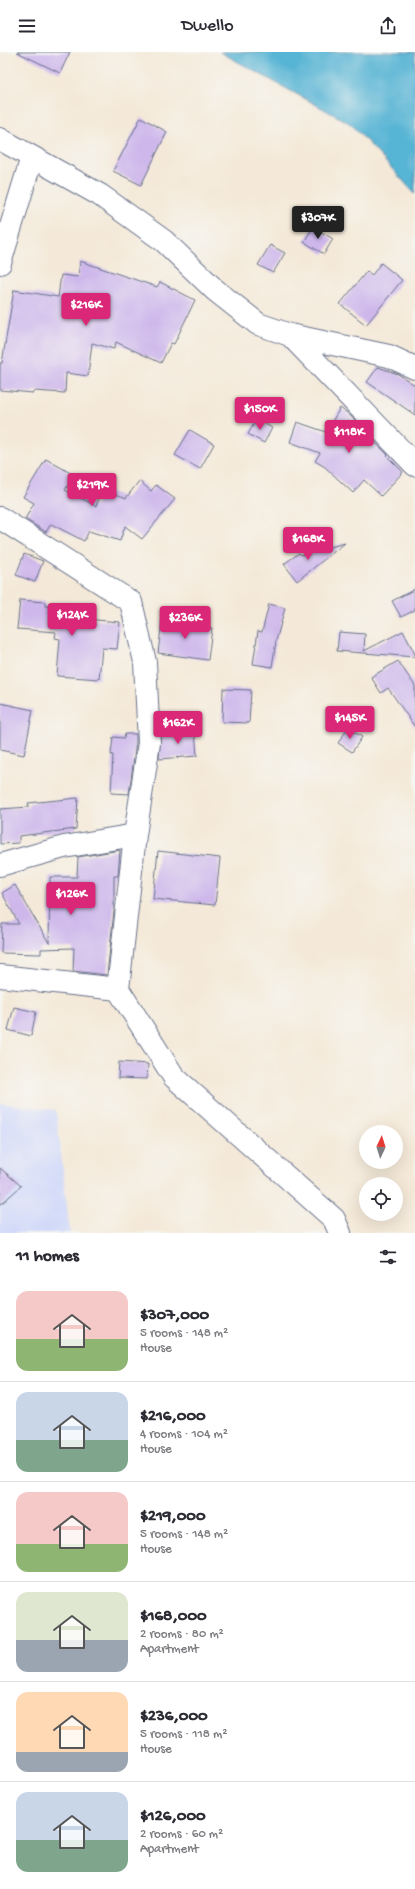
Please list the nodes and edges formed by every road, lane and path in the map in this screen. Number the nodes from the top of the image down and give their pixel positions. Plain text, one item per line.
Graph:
1 (0, 139) edge
2 (32, 157) junction
3 (0, 263) edge
4 (290, 336) junction
5 (415, 368) edge
6 (415, 465) edge
7 (0, 518) edge
8 (135, 835) junction
9 (0, 865) edge
10 (0, 976) edge
11 (118, 989) junction
12 (340, 1233) edge

1 - 2 street
2 - 3 street
2 - 4 street
4 - 5 street
4 - 6 street
7 - 8 street
8 - 9 street
8 - 11 street
10 - 11 street
11 - 12 street

